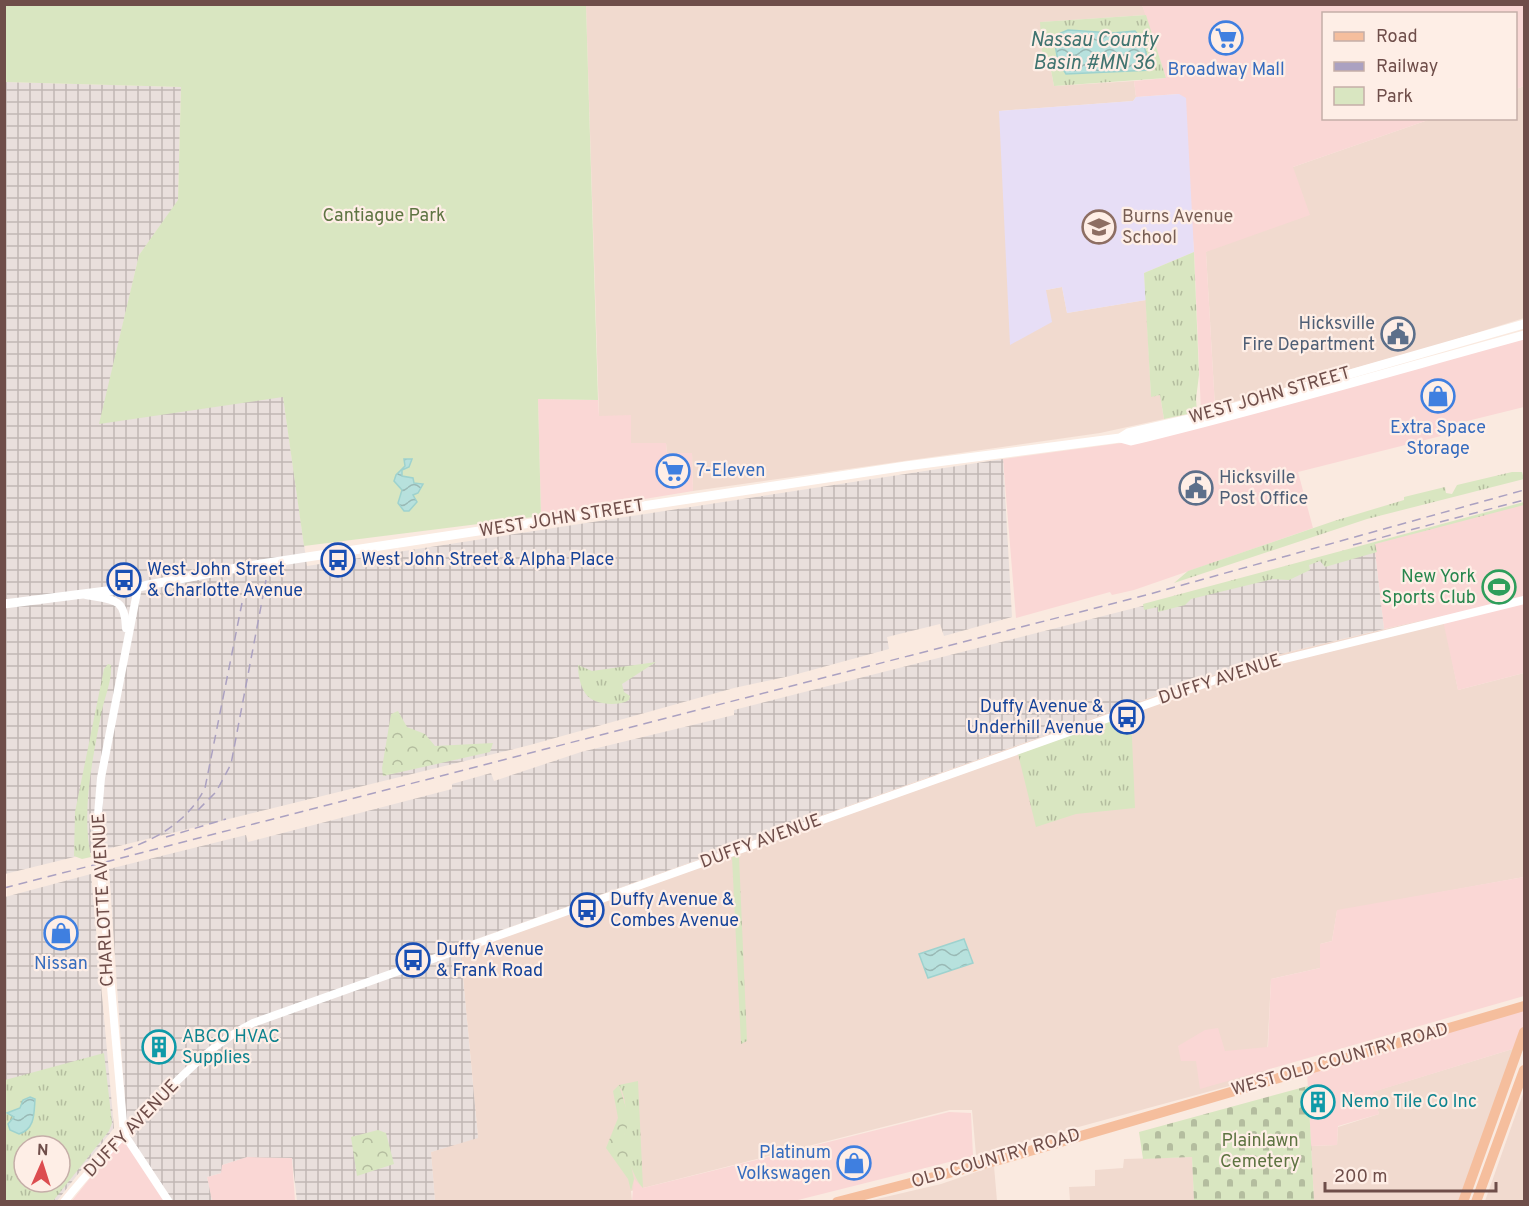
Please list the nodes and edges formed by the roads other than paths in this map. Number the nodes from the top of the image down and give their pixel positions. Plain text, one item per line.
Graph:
1 (1524, 324) edge
2 (1524, 335) edge
3 (1377, 366) junction
4 (1362, 378) junction
5 (1161, 430) junction
6 (138, 587) junction
7 (82, 594) junction
8 (1524, 600) edge
9 (4, 604) edge
10 (127, 642) junction
11 (1524, 1006) edge
12 (1524, 1032) edge
13 (1524, 1070) edge
14 (1155, 1114) joint
15 (124, 1134) junction
16 (64, 1202) edge
17 (168, 1202) edge
18 (837, 1202) edge
19 (1463, 1202) edge
20 (1476, 1202) edge

1 - 3 main road, WEST JOHN STREET
2 - 4 main road, WEST JOHN STREET
3 - 4 main road
3 - 5 main road, WEST JOHN STREET
4 - 5 main road, WEST JOHN STREET
5 - 6 main road, WEST JOHN STREET
6 - 7 main road, WEST JOHN STREET
6 - 10 street, CHARLOTTE AVENUE
7 - 9 main road, WEST JOHN STREET
7 - 10 street
8 - 15 street, DUFFY AVENUE
10 - 15 street, CHARLOTTE AVENUE
11 - 14 main road, WEST OLD COUNTRY ROAD
12 - 19 main road
13 - 20 main road
14 - 18 main road, OLD COUNTRY ROAD
15 - 16 street, DUFFY AVENUE
15 - 17 street, CHARLOTTE AVENUE

